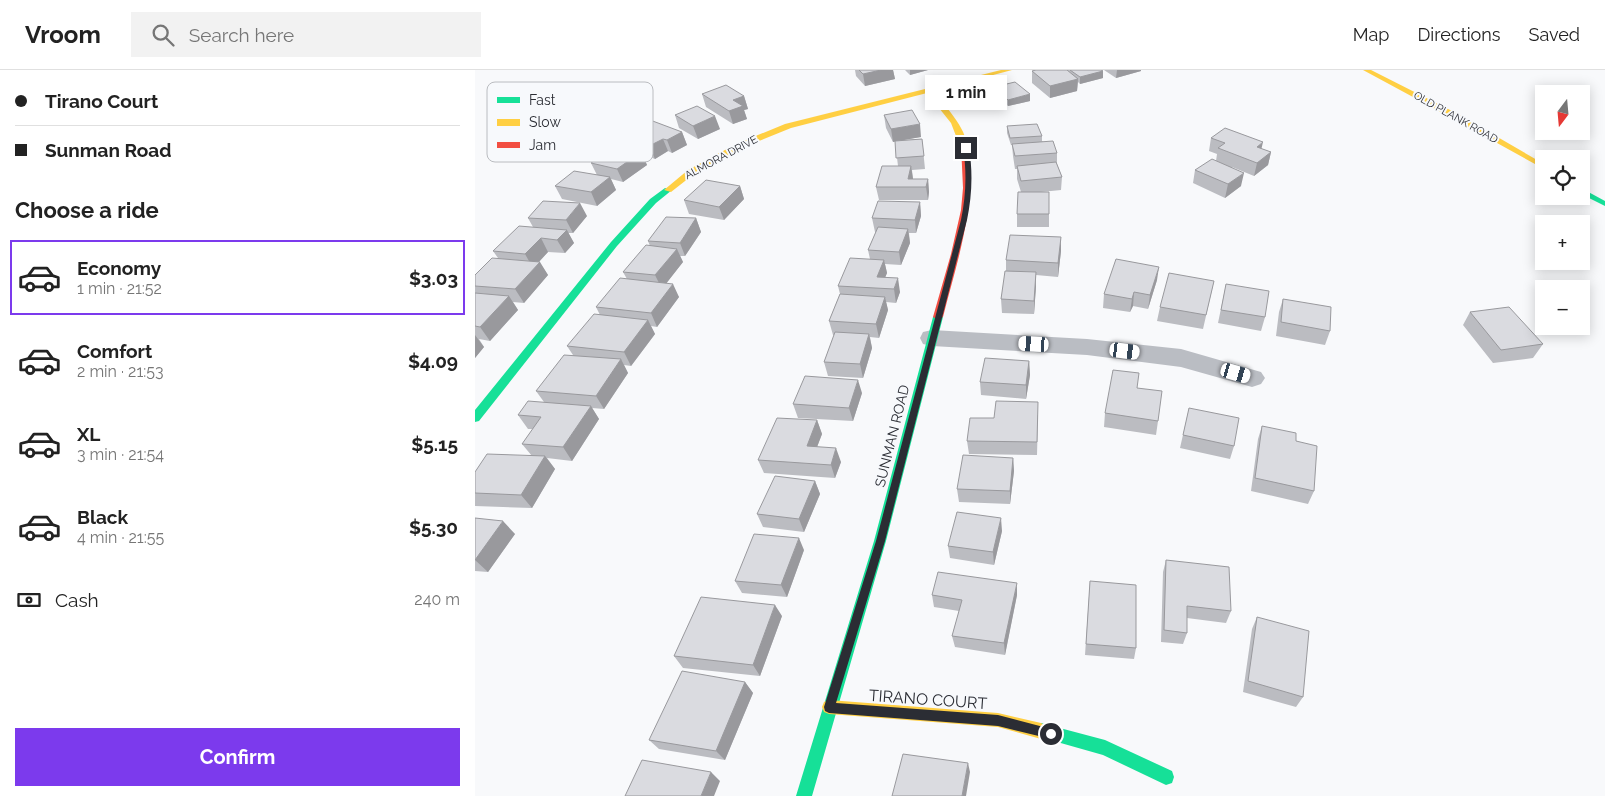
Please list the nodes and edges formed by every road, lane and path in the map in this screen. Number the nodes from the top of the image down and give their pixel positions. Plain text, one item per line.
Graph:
1 (1009, 70) edge
2 (1366, 70) edge
3 (928, 90) junction
4 (1535, 162) edge
5 (1590, 195) edge
6 (1605, 204) edge
7 (932, 338) junction
8 (1252, 378) dead end
9 (475, 418) edge
10 (829, 707) junction
11 (1165, 777) dead end
12 (804, 796) edge

1 - 3 street, ALMORA DRIVE
2 - 4 street, OLD PLANK ROAD
3 - 7 street, SUNMAN ROAD
3 - 9 street, ALMORA DRIVE
5 - 6 street
7 - 8 street
7 - 10 street, SUNMAN ROAD
10 - 11 street, TIRANO COURT
10 - 12 street, SUNMAN ROAD

